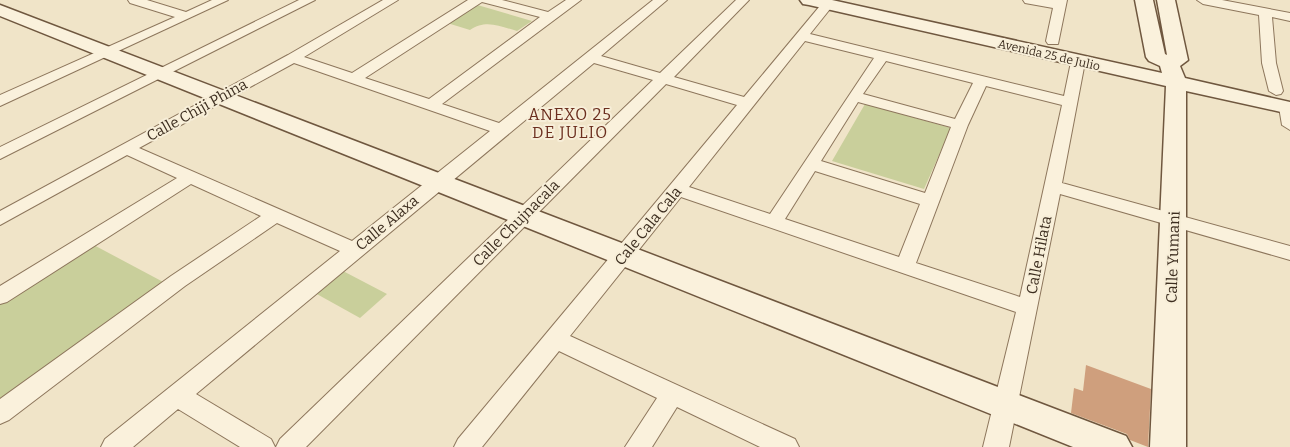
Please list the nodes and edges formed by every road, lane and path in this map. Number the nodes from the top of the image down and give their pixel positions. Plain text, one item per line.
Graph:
1 (137, 0) edge
2 (222, 0) edge
3 (309, 0) edge
4 (390, 0) edge
5 (477, 0) edge
6 (487, 0) edge
7 (575, 0) edge
8 (658, 0) edge
9 (743, 0) edge
10 (868, 0) edge
11 (1029, 0) edge
12 (1144, 0) edge
13 (1166, 0) edge
14 (1203, 0) edge
15 (818, 2) edge
16 (1061, 3) edge
17 (0, 10) edge
18 (1266, 12) junction
19 (186, 16) junction
20 (550, 16) junction
21 (1290, 17) edge
22 (800, 36) junction
23 (1053, 41) junction
24 (106, 52) junction
25 (882, 56) junction
26 (590, 57) junction
27 (294, 58) junction
28 (1078, 62) junction
29 (1171, 71) junction
30 (162, 74) junction
31 (354, 78) junction
32 (664, 78) junction
33 (982, 81) junction
34 (7, 91) edge
35 (854, 96) junction
36 (219, 97) junction
37 (0, 101) edge
38 (1070, 102) junction
39 (747, 103) junction
40 (432, 104) junction
41 (1287, 105) edge
42 (960, 126) junction
43 (502, 129) junction
44 (127, 149) junction
45 (0, 154) edge
46 (811, 164) junction
47 (190, 177) junction
48 (437, 182) junction
49 (1053, 186) junction
50 (678, 190) junction
51 (932, 201) junction
52 (275, 215) junction
53 (524, 216) junction
54 (0, 219) edge
55 (1174, 220) junction
56 (774, 222) junction
57 (355, 250) junction
58 (1290, 253) edge
59 (624, 255) junction
60 (904, 266) junction
61 (0, 296) edge
62 (1028, 308) junction
63 (556, 339) junction
64 (672, 394) junction
65 (176, 395) junction
66 (1005, 404) junction
67 (0, 413) edge
68 (114, 447) edge
69 (262, 447) edge
70 (288, 447) edge
71 (467, 447) edge
72 (638, 447) edge
73 (786, 447) edge
74 (996, 447) edge
75 (1114, 447) edge
76 (1168, 447) edge

1 - 19 street
2 - 19 street
3 - 30 street
4 - 27 street, Calle Chiji Phina
5 - 31 street
6 - 20 street
7 - 20 street
8 - 26 street, Calle Alaxa
9 - 32 street, Calle Chujnacala
10 - 23 street, Avenida 25 de Julio
11 - 16 street
12 - 29 street
13 - 29 street
14 - 18 street
15 - 22 street, Cale Cala Cala
15 - 28 street, Avenida 25 de Julio
16 - 23 street
17 - 24 street
18 - 21 street
18 - 41 street
19 - 24 street
20 - 40 street
22 - 25 street
22 - 39 street, Cale Cala Cala
23 - 29 street, Avenida 25 de Julio
24 - 30 street
24 - 34 street
25 - 33 street
25 - 35 street
26 - 32 street
26 - 43 street, Calle Alaxa
27 - 31 street
27 - 36 street, Calle Chiji Phina
28 - 29 street, Avenida 25 de Julio
28 - 38 street, Calle Hilata
29 - 41 street, Avenida 25 de Julio
29 - 55 street, Calle Yumani
30 - 36 street
30 - 45 street
31 - 40 street
32 - 39 street
32 - 53 street, Calle Chujnacala
33 - 38 street
33 - 42 street
34 - 37 street
35 - 42 street
35 - 46 street
36 - 44 street, Calle Chiji Phina
36 - 48 street
38 - 49 street, Calle Hilata
39 - 50 street, Cale Cala Cala
40 - 43 street
42 - 51 street
43 - 48 street, Calle Alaxa
44 - 47 street
44 - 54 street, Calle Chiji Phina
46 - 51 street
46 - 56 street
47 - 52 street
47 - 61 street
48 - 53 street
48 - 57 street, Calle Alaxa
49 - 55 street
49 - 62 street, Calle Hilata
50 - 56 street
50 - 59 street, Cale Cala Cala
51 - 60 street
52 - 57 street
52 - 67 street
53 - 59 street
53 - 70 street, Calle Chujnacala
55 - 58 street
55 - 76 street, Calle Yumani
56 - 60 street
57 - 65 street, Calle Alaxa
59 - 63 street, Cale Cala Cala
59 - 66 street
60 - 62 street
62 - 66 street, Calle Hilata
63 - 64 street
63 - 71 street, Cale Cala Cala
64 - 72 street
64 - 73 street
65 - 68 street, Calle Alaxa
65 - 69 street
66 - 74 street, Calle Hilata
66 - 75 street

